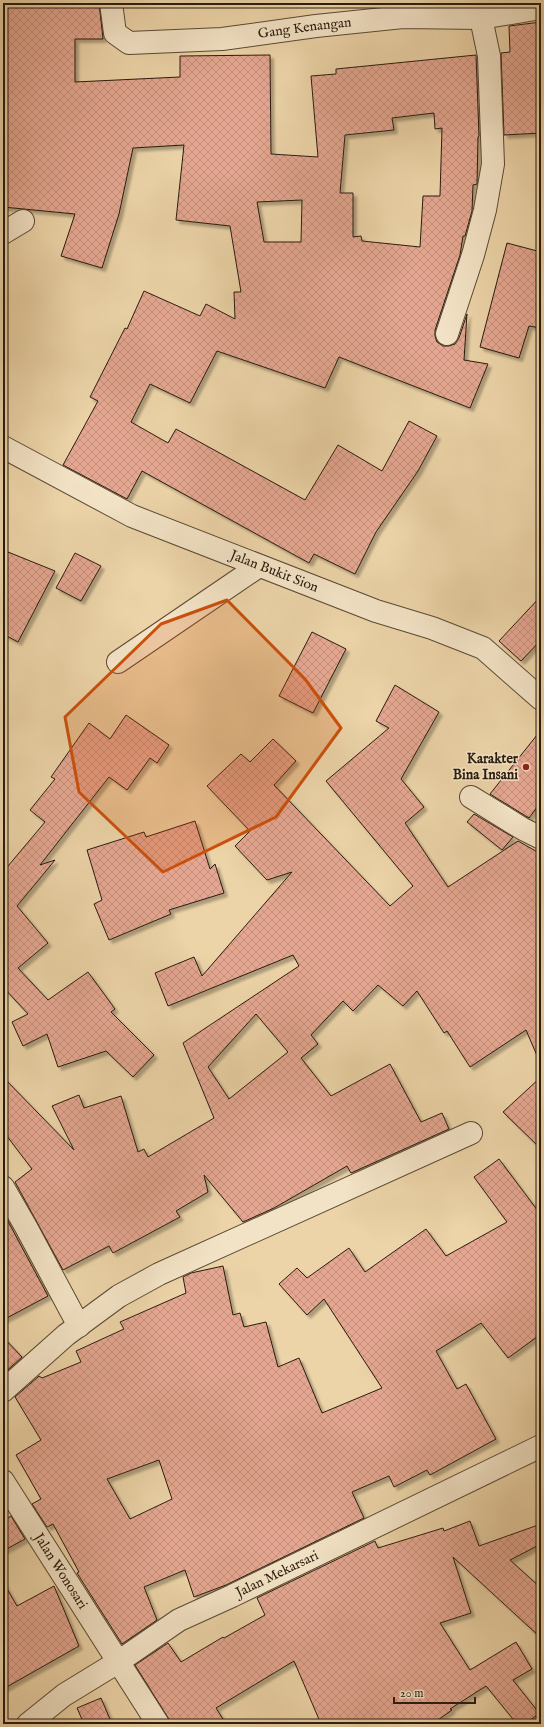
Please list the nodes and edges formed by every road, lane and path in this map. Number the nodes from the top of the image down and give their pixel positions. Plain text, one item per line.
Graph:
1 (111, 3) edge
2 (541, 8) edge
3 (481, 18) junction
4 (23, 221) dead end
5 (3, 233) edge
6 (447, 334) dead end
7 (3, 447) edge
8 (259, 566) junction
9 (118, 662) dead end
10 (541, 699) edge
11 (471, 797) dead end
12 (541, 838) edge
13 (471, 1133) dead end
14 (3, 1187) edge
15 (78, 1326) junction
16 (3, 1390) edge
17 (541, 1446) edge
18 (3, 1481) edge
19 (118, 1662) junction
20 (28, 1724) edge
21 (158, 1724) edge

1 - 3 street, Gang Kenangan
2 - 3 street, Gang Kenangan
3 - 6 street
4 - 5 street
7 - 8 street, Jalan Bukit Sion
8 - 9 street
8 - 10 street, Jalan Bukit Sion
11 - 12 street
13 - 15 street
14 - 15 street
15 - 16 street
17 - 19 street, Jalan Mekarsari
18 - 19 street, Jalan Wonosari
19 - 20 street, Jalan Mekarsari
19 - 21 street, Jalan Wonosari

